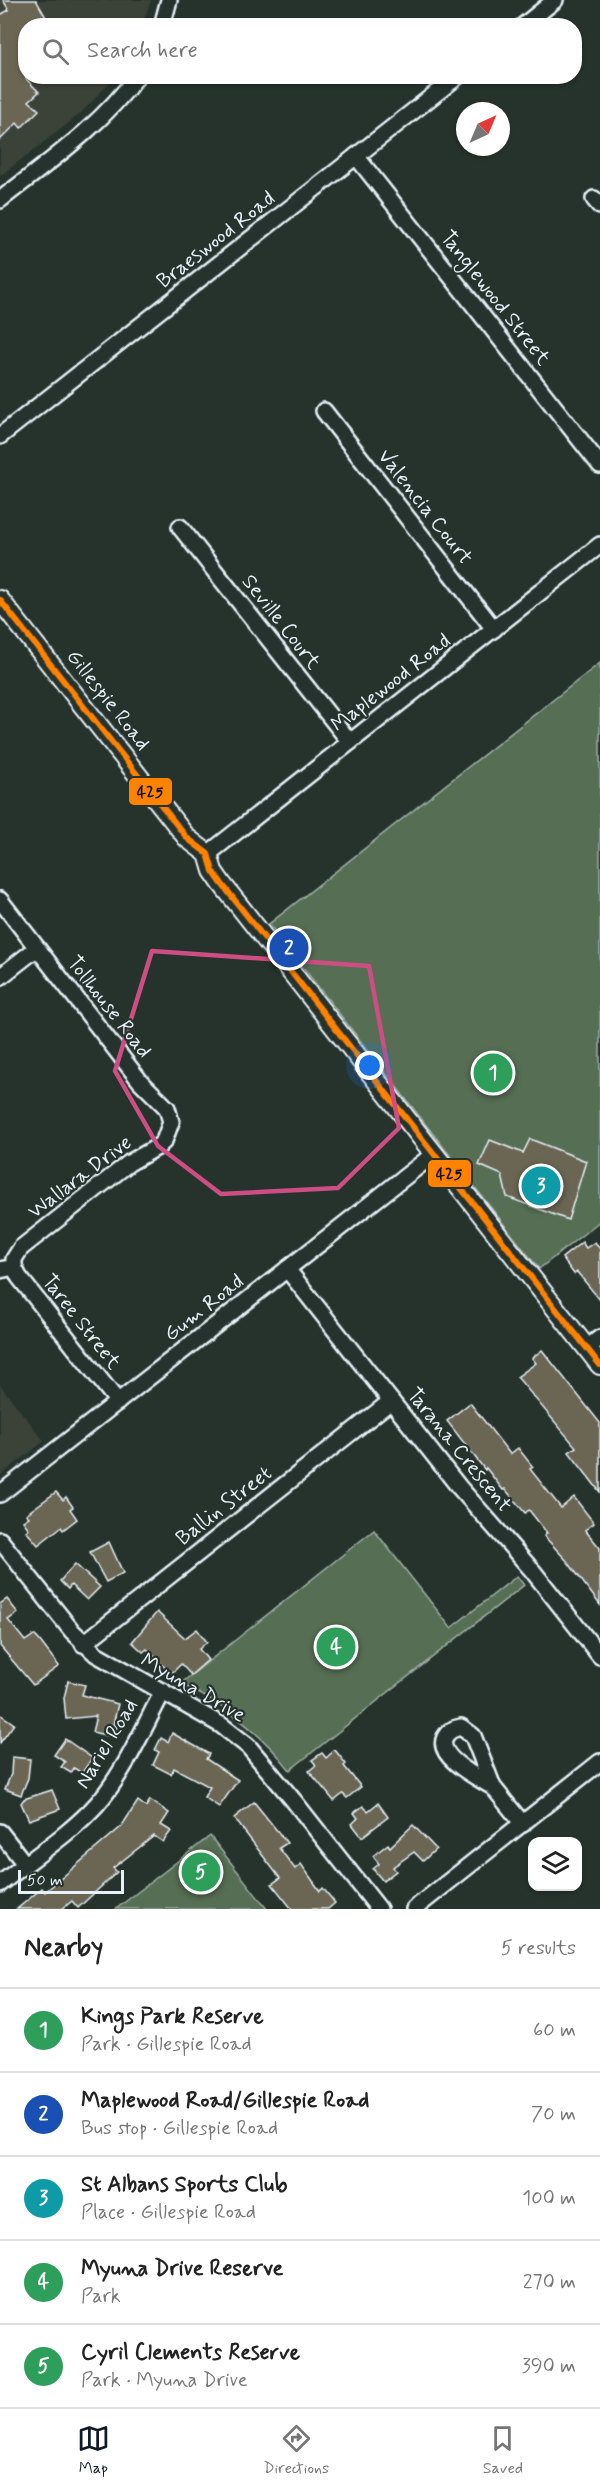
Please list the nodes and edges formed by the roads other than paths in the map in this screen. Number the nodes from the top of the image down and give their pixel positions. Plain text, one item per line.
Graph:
1 (170, 0) edge
2 (555, 0) edge
3 (164, 18) edge
4 (533, 18) edge
5 (131, 84) edge
6 (448, 84) edge
7 (356, 156) junction
8 (0, 200) edge
9 (324, 411) dead end
10 (0, 436) edge
11 (600, 465) edge
12 (180, 527) dead end
13 (600, 545) edge
14 (0, 600) edge
15 (494, 629) junction
16 (350, 742) junction
17 (208, 854) junction
18 (0, 900) edge
19 (37, 948) junction
20 (0, 977) edge
21 (164, 1141) joint
22 (434, 1154) junction
23 (7, 1268) edge
24 (287, 1269) junction
25 (593, 1343) edge
26 (600, 1365) edge
27 (392, 1401) junction
28 (118, 1402) junction
29 (0, 1494) edge
30 (0, 1540) edge
31 (83, 1644) junction
32 (600, 1656) edge
33 (163, 1691) junction
34 (600, 1762) edge
35 (493, 1787) dead end
36 (523, 1824) junction
37 (0, 1832) edge
38 (25, 1864) junction
39 (0, 1884) edge
40 (379, 1909) edge
41 (414, 1909) edge

1 - 3 street
2 - 4 street
5 - 8 street
6 - 7 street, Braeswood Road
7 - 10 street, Braeswood Road
7 - 11 street, Tanglewood Street
9 - 15 street, Valencia Court
12 - 16 street, Seville Court
13 - 15 street, Maplewood Road
14 - 17 street, Gillespie Road
15 - 16 street, Maplewood Road
16 - 17 street, Maplewood Road
17 - 22 street, Gillespie Road
18 - 19 street, Tollhouse Road
19 - 20 street
19 - 21 street, Tollhouse Road
21 - 23 street, Wallara Drive
22 - 24 street, Gum Road
22 - 25 street, Gillespie Road
23 - 28 street, Taree Street
24 - 27 street, Tarana Crescent
24 - 28 street, Gum Road
25 - 26 street, Gillespie Road
27 - 31 street, Ballin Street
27 - 32 street, Tarana Crescent
28 - 29 street, Gum Road
30 - 31 street, Myuna Drive
31 - 33 street, Myuna Drive
33 - 38 street, Nariel Road
33 - 40 street, Myuna Drive
34 - 36 street
35 - 36 street
36 - 41 street
37 - 38 street
38 - 39 street, Nariel Road

